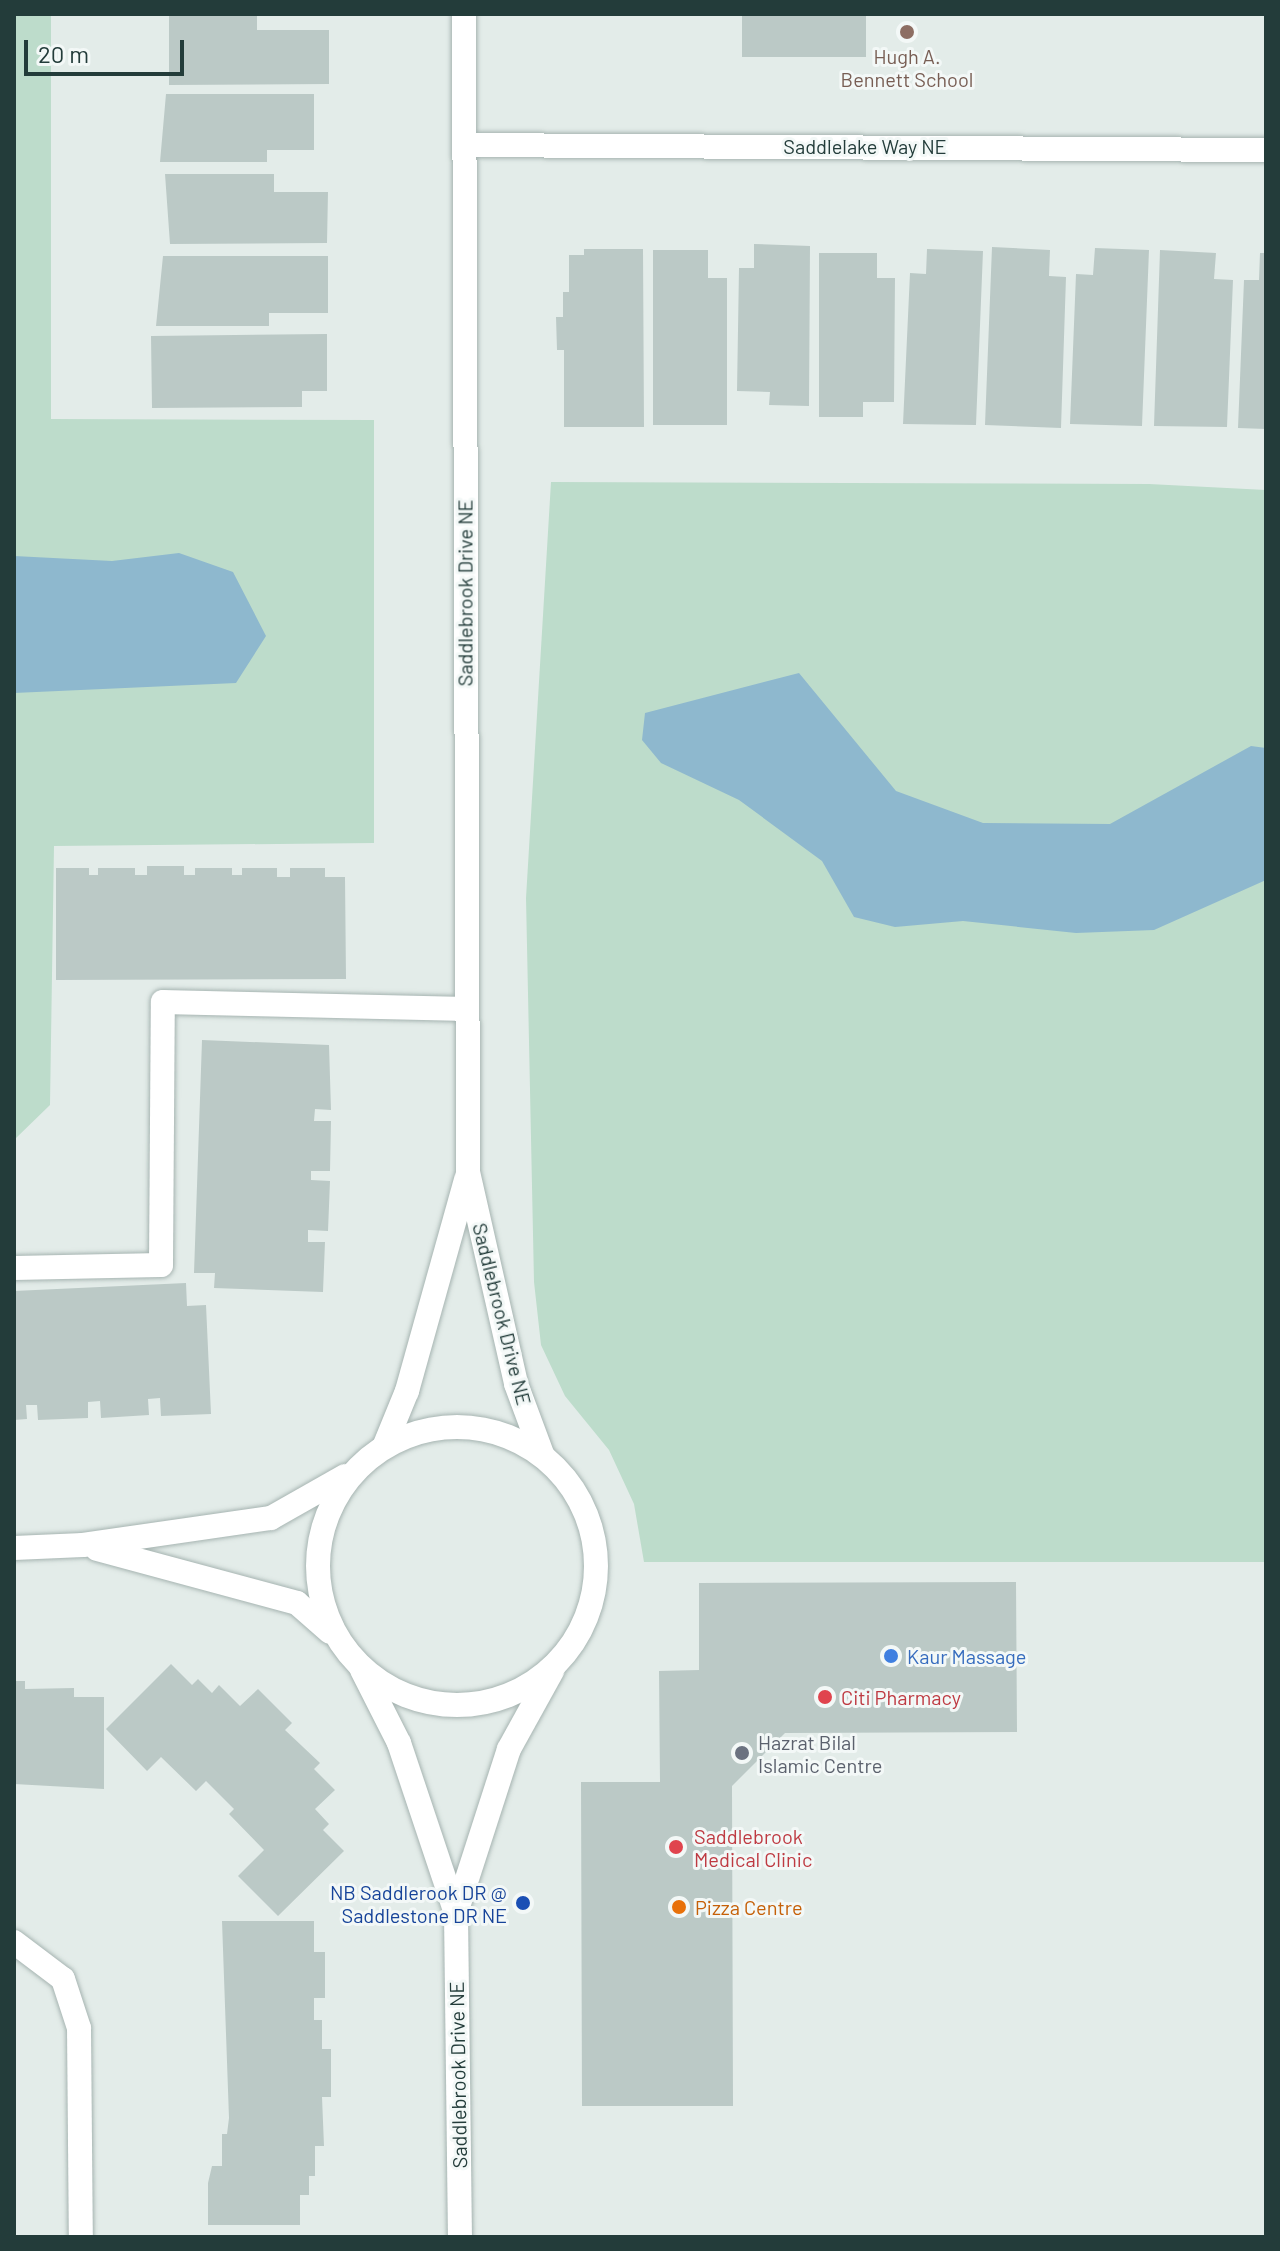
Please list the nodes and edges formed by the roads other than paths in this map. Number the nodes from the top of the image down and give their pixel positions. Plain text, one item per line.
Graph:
1 (464, 14) edge
2 (464, 145) junction
3 (1266, 150) edge
4 (466, 1009) junction
5 (468, 1172) junction
6 (14, 1268) edge
7 (384, 1447) junction
8 (542, 1454) junction
9 (357, 1468) junction
10 (83, 1545) junction
11 (14, 1548) edge
12 (337, 1638) junction
13 (360, 1667) junction
14 (552, 1670) junction
15 (456, 1913) junction
16 (14, 1942) edge
17 (81, 2237) edge
18 (460, 2237) edge

1 - 2 street, Saddlebrook Drive NE
2 - 3 street, Saddlelake Way NE
2 - 4 street, Saddlebrook Drive NE
4 - 5 street, Saddlebrook Drive NE
4 - 6 street
5 - 7 street, Saddlebrook Drive NE
5 - 8 street, Saddlebrook Drive NE
7 - 8 street
7 - 9 street
8 - 14 street
9 - 10 street
9 - 12 street
10 - 11 street
10 - 12 street
12 - 13 street
13 - 14 street
13 - 15 street, Saddlebrook Drive NE
14 - 15 street, Saddlebrook Drive NE
15 - 18 street, Saddlebrook Drive NE
16 - 17 street

